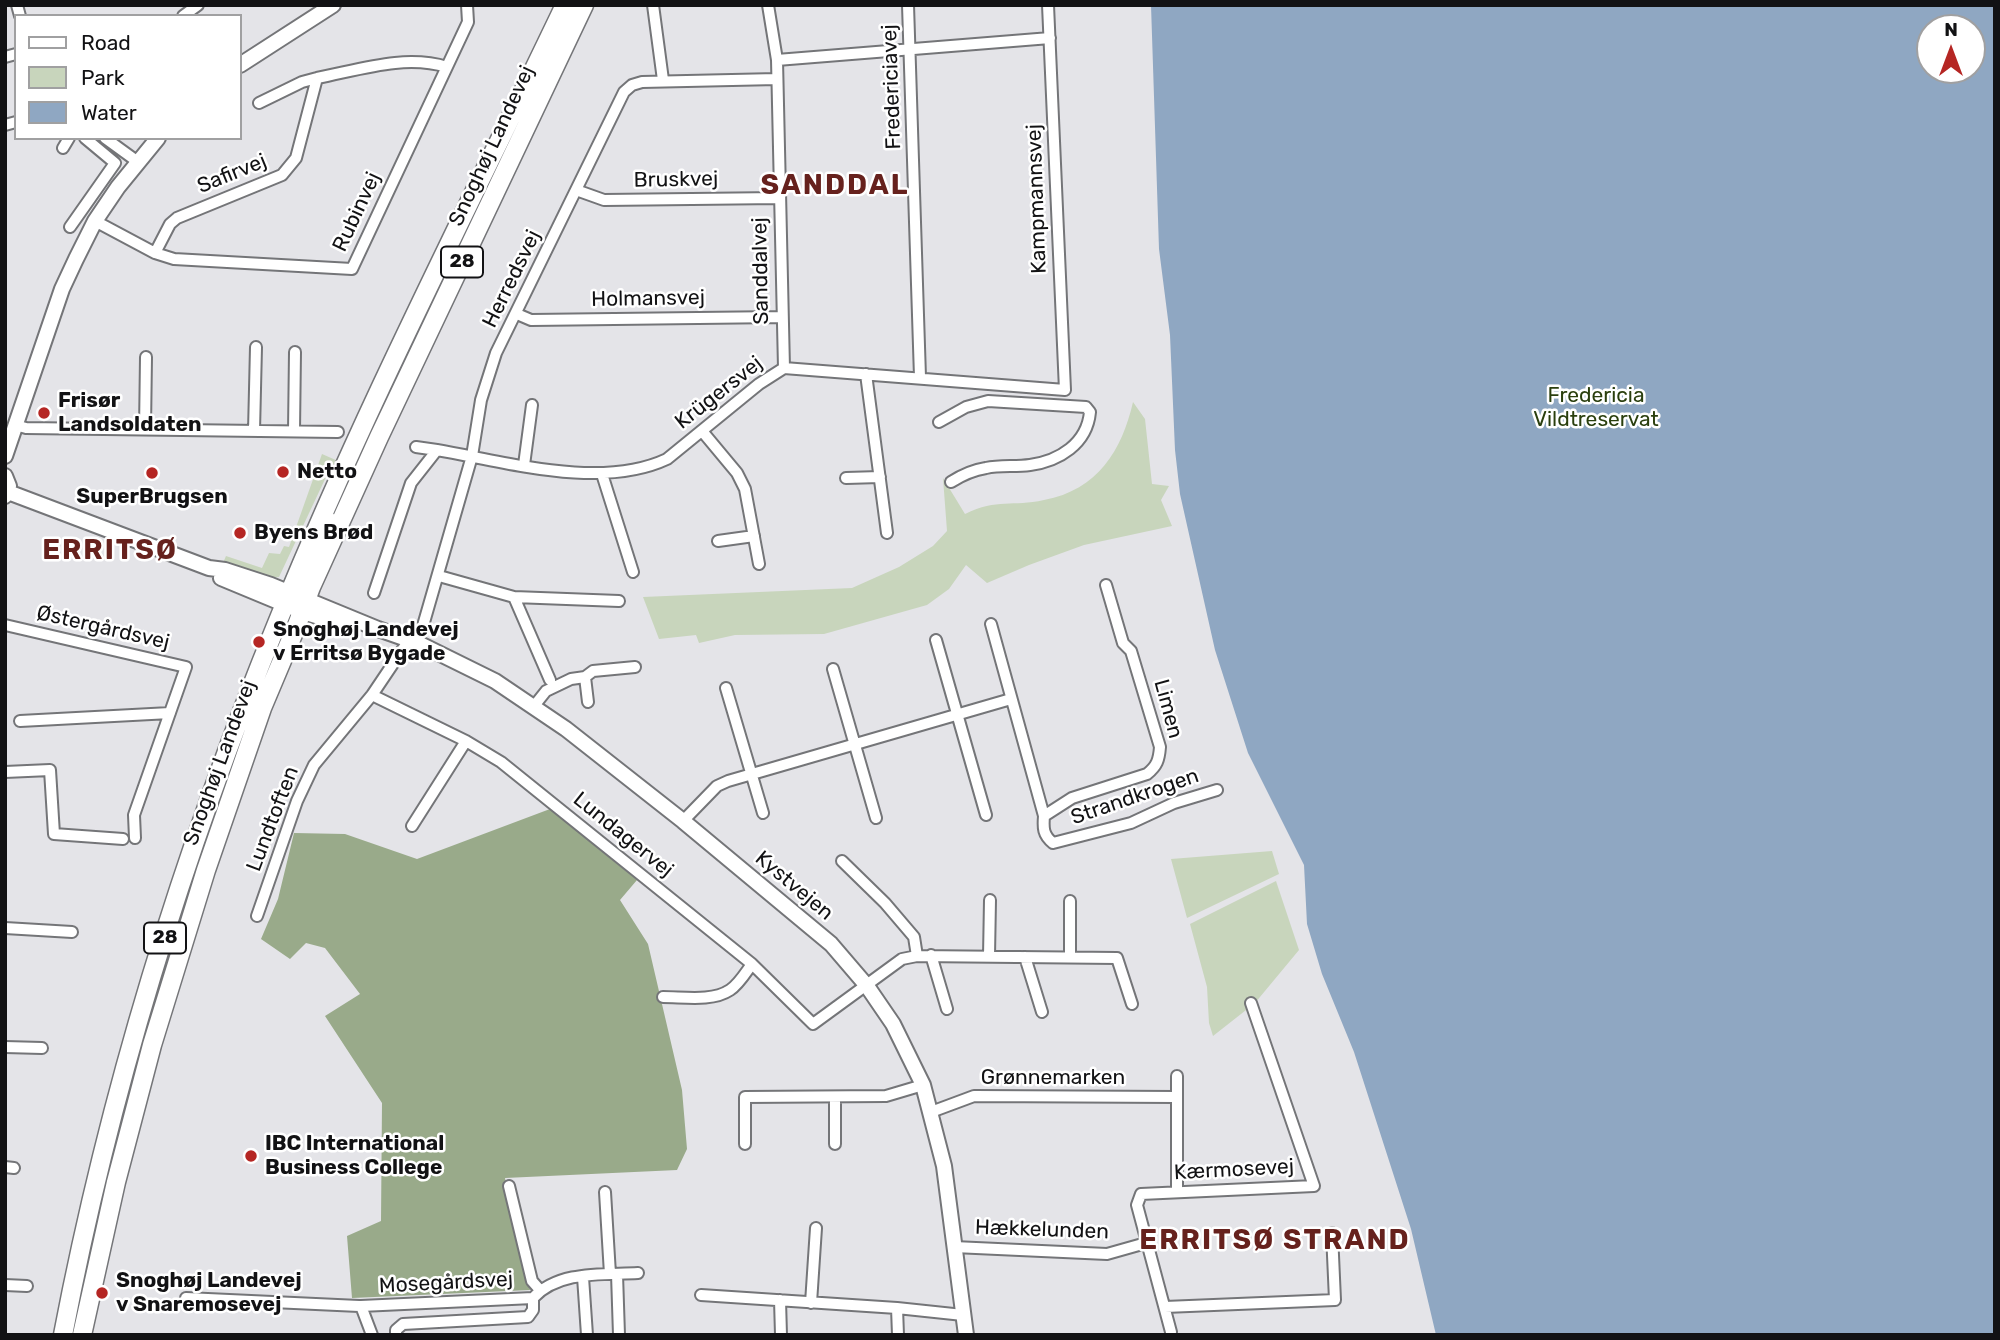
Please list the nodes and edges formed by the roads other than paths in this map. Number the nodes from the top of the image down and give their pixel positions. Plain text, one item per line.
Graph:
1 (333, 5) edge
2 (467, 5) edge
3 (565, 5) edge
4 (584, 5) edge
5 (653, 5) edge
6 (768, 5) edge
7 (908, 5) edge
8 (1048, 5) edge
9 (1050, 38) junction
10 (910, 50) junction
11 (776, 60) junction
12 (242, 64) edge
13 (446, 67) junction
14 (317, 78) junction
15 (777, 79) junction
16 (663, 80) junction
17 (259, 103) dead end
18 (87, 140) edge
19 (108, 140) edge
20 (156, 140) edge
21 (138, 162) junction
22 (576, 190) junction
23 (779, 198) junction
24 (95, 221) junction
25 (70, 227) dead end
26 (155, 253) junction
27 (517, 314) junction
28 (781, 317) junction
29 (256, 347) dead end
30 (295, 352) dead end
31 (146, 357) dead end
32 (784, 368) junction
33 (866, 374) junction
34 (920, 377) junction
35 (986, 384) junction
36 (1065, 390) joint
37 (988, 401) junction
38 (532, 405) dead end
39 (939, 422) dead end
40 (15, 425) junction
41 (145, 429) junction
42 (254, 431) junction
43 (702, 431) junction
44 (294, 432) junction
45 (338, 432) dead end
46 (416, 447) dead end
47 (437, 450) junction
48 (5, 456) edge
49 (472, 456) junction
50 (524, 465) junction
51 (602, 474) junction
52 (5, 476) edge
53 (880, 477) junction
54 (846, 478) dead end
55 (951, 481) dead end
56 (7, 494) edge
57 (887, 533) dead end
58 (754, 537) junction
59 (718, 541) dead end
60 (759, 564) dead end
61 (633, 572) dead end
62 (439, 576) junction
63 (1106, 585) dead end
64 (374, 593) dead end
65 (514, 597) junction
66 (618, 601) dead end
67 (296, 602) junction
68 (990, 624) dead end
69 (5, 625) edge
70 (936, 640) dead end
71 (414, 641) junction
72 (635, 667) dead end
73 (834, 669) dead end
74 (585, 677) junction
75 (550, 680) dead end
76 (726, 688) dead end
77 (372, 695) junction
78 (1012, 699) junction
79 (588, 702) dead end
80 (534, 706) junction
81 (170, 713) junction
82 (957, 714) junction
83 (20, 721) dead end
84 (466, 741) junction
85 (855, 744) junction
86 (5, 772) edge
87 (752, 774) junction
88 (1217, 790) dead end
89 (763, 813) dead end
90 (986, 815) dead end
91 (1044, 816) junction
92 (876, 818) dead end
93 (683, 821) junction
94 (412, 826) dead end
95 (135, 838) dead end
96 (123, 839) dead end
97 (842, 862) dead end
98 (990, 900) dead end
99 (1070, 901) dead end
100 (257, 916) dead end
101 (5, 928) edge
102 (72, 932) dead end
103 (931, 955) junction
104 (917, 956) junction
105 (989, 956) junction
106 (1070, 956) junction
107 (1025, 957) junction
108 (752, 964) junction
109 (867, 986) junction
110 (663, 997) dead end
111 (1132, 1003) dead end
112 (1251, 1003) dead end
113 (947, 1009) dead end
114 (1042, 1012) dead end
115 (5, 1046) edge
116 (42, 1048) dead end
117 (1177, 1076) dead end
118 (923, 1085) junction
119 (835, 1097) junction
120 (1177, 1097) junction
121 (931, 1112) junction
122 (744, 1144) dead end
123 (835, 1144) dead end
124 (509, 1186) dead end
125 (605, 1192) dead end
126 (1177, 1192) junction
127 (816, 1228) dead end
128 (1332, 1233) dead end
129 (1146, 1243) junction
130 (954, 1247) junction
131 (638, 1273) dead end
132 (613, 1274) junction
133 (583, 1277) junction
134 (5, 1285) edge
135 (27, 1286) dead end
136 (71, 1293) junction
137 (536, 1294) junction
138 (701, 1295) dead end
139 (186, 1298) dead end
140 (780, 1300) junction
141 (811, 1303) junction
142 (361, 1306) junction
143 (1165, 1307) junction
144 (897, 1308) junction
145 (963, 1315) junction
146 (1171, 1332) dead end
147 (63, 1335) edge
148 (71, 1335) edge
149 (82, 1335) edge
150 (372, 1335) edge
151 (396, 1335) edge
152 (587, 1335) edge
153 (619, 1335) edge
154 (781, 1335) edge
155 (898, 1335) edge
156 (965, 1335) edge

1 - 12 street
2 - 13 street, Rubinvej
3 - 67 main road, Snoghøj Landevej / 28
4 - 67 main road, Snoghøj Landevej / 28
5 - 16 street
6 - 11 street, Sanddalvej
7 - 10 street, Fredericiavej
8 - 9 street, Kampmannsvej
9 - 10 street
9 - 36 street, Kampmannsvej
10 - 11 street
10 - 34 street, Fredericiavej
11 - 15 street, Sanddalvej
13 - 14 street
13 - 26 street, Rubinvej
14 - 17 street
14 - 26 street, Safirvej
15 - 16 street, Herredsvej
15 - 23 street, Sanddalvej
16 - 22 street, Herredsvej
18 - 25 street
19 - 21 street
20 - 21 street
21 - 24 street
22 - 23 street, Bruskvej
22 - 27 street, Herredsvej
23 - 28 street, Sanddalvej
24 - 26 street, Rubinvej
24 - 40 street
27 - 28 street, Holmansvej
27 - 49 street, Herredsvej
28 - 32 street, Sanddalvej
29 - 42 street
30 - 44 street
31 - 41 street
32 - 33 street, Krügersvej
32 - 43 street, Krügersvej
33 - 34 street, Krügersvej
33 - 53 street
34 - 35 street, Krügersvej
35 - 36 street, Krügersvej
35 - 37 street
37 - 39 street
37 - 55 street
38 - 50 street
40 - 41 street
40 - 48 street
41 - 42 street
42 - 44 street
43 - 51 street, Krügersvej
43 - 58 street
44 - 45 street
46 - 47 street, Krügersvej
47 - 49 street, Krügersvej
47 - 64 street
49 - 50 street, Krügersvej
49 - 62 street, Herredsvej
50 - 51 street, Krügersvej
51 - 61 street
52 - 56 street
53 - 54 street
53 - 57 street
56 - 67 street, Kystvejen
58 - 59 street
58 - 60 street
62 - 65 street
62 - 71 street, Herredsvej
63 - 91 street, Limen
65 - 66 street
65 - 75 street
67 - 71 street, Kystvejen
67 - 136 main road, Snoghøj Landevej / 28
67 - 149 main road, Snoghøj Landevej / 28
68 - 78 street
69 - 81 street, Østergårdsvej
70 - 82 street
71 - 77 street, Lundtoften
71 - 80 street, Kystvejen
72 - 74 street
73 - 85 street
74 - 79 street
74 - 80 street
76 - 87 street
77 - 84 street, Lundagervej
77 - 100 street, Lundtoften
78 - 82 street
78 - 91 street
80 - 93 street, Kystvejen
81 - 83 street
81 - 95 street, Østergårdsvej
82 - 85 street
82 - 90 street
84 - 94 street
84 - 108 street, Lundagervej
85 - 87 street
85 - 92 street
86 - 96 street
87 - 89 street
87 - 93 street
88 - 91 street, Strandkrogen
93 - 109 street, Kystvejen
97 - 104 street
98 - 105 street
99 - 106 street
101 - 102 street
103 - 104 street
103 - 105 street
103 - 113 street
104 - 109 street
105 - 107 street
106 - 107 street
106 - 111 street
107 - 114 street
108 - 109 street, Lundagervej
108 - 110 street
109 - 118 street, Kystvejen
112 - 126 street, Kærmosevej
115 - 116 street
117 - 120 street
118 - 119 street
118 - 121 street, Kystvejen
119 - 122 street
119 - 123 street
120 - 121 street, Grønnemarken
120 - 126 street
121 - 130 street, Kystvejen
124 - 137 street, Mosegårdsvej
125 - 132 street
126 - 129 street, Kærmosevej
127 - 141 street
128 - 143 street
129 - 130 street, Hækkelunden
129 - 143 street
130 - 145 street, Kystvejen
131 - 132 street, Mosegårdsvej
132 - 133 street, Mosegårdsvej
132 - 153 street
133 - 137 street, Mosegårdsvej
133 - 152 street
134 - 135 street
136 - 147 main road, Snoghøj Landevej / 28
136 - 148 main road
137 - 142 street, Mosegårdsvej
137 - 151 street, Mosegårdsvej
138 - 140 street
139 - 142 street, Mosegårdsvej
140 - 141 street
140 - 154 street
141 - 144 street
142 - 150 street, Mosegårdsvej
143 - 146 street
144 - 145 street
144 - 155 street
145 - 156 street, Kystvejen

